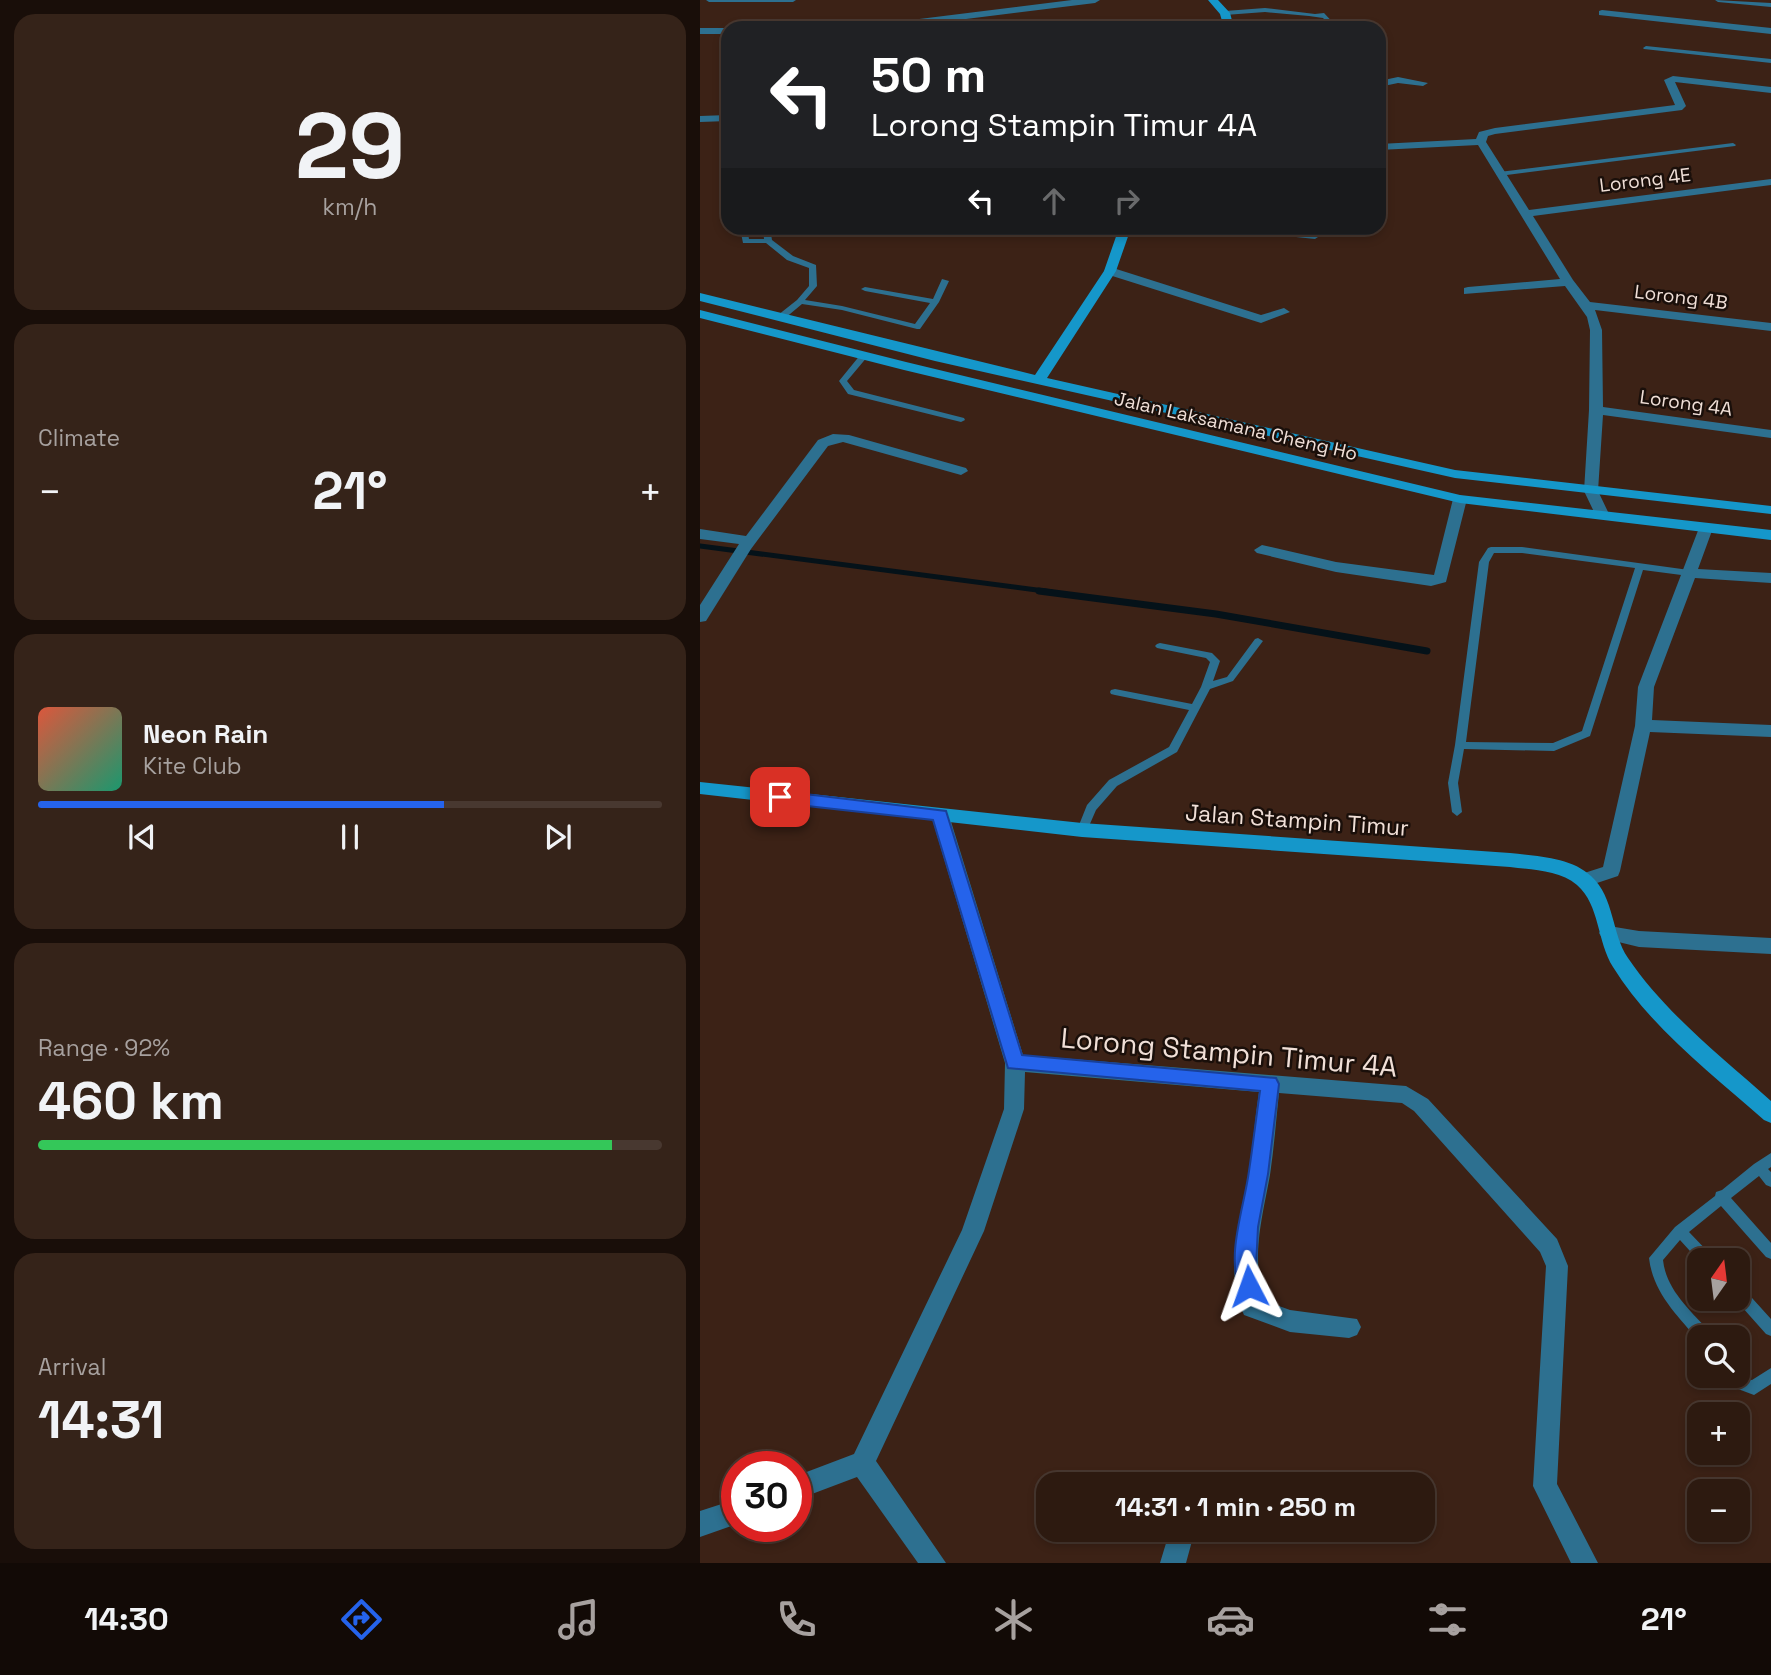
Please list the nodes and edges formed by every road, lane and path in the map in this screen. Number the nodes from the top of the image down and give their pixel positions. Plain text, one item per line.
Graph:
1 (709, 0) edge
2 (793, 0) edge
3 (1095, 0) edge
4 (1213, 0) edge
5 (1718, 0) edge
6 (1771, 5) edge
7 (1224, 13) junction
8 (1602, 13) dead end
9 (927, 21) edge
10 (1228, 21) edge
11 (1327, 21) edge
12 (700, 31) edge
13 (1771, 31) edge
14 (721, 32) edge
15 (1646, 48) dead end
16 (1771, 61) edge
17 (1386, 83) edge
18 (1423, 83) dead end
19 (1771, 90) edge
20 (721, 118) edge
21 (700, 119) edge
22 (1481, 142) junction
23 (1733, 145) dead end
24 (1386, 147) edge
25 (1499, 174) junction
26 (1771, 182) edge
27 (1524, 214) junction
28 (745, 235) edge
29 (768, 235) edge
30 (1122, 235) edge
31 (768, 241) junction
32 (1110, 271) junction
33 (945, 281) dead end
34 (1568, 282) junction
35 (865, 289) dead end
36 (1468, 291) dead end
37 (700, 297) edge
38 (800, 302) junction
39 (935, 302) junction
40 (1586, 305) junction
41 (1284, 312) dead end
42 (700, 314) edge
43 (782, 317) junction
44 (1771, 327) edge
45 (864, 356) junction
46 (1038, 380) junction
47 (1597, 410) junction
48 (961, 419) dead end
49 (1771, 434) edge
50 (961, 471) dead end
51 (1591, 491) junction
52 (1460, 499) junction
53 (1771, 510) edge
54 (1602, 514) junction
55 (1706, 528) junction
56 (700, 534) edge
57 (1771, 535) edge
58 (748, 544) junction
59 (1262, 550) dead end
60 (1640, 566) junction
61 (1689, 573) junction
62 (1771, 578) edge
63 (700, 617) edge
64 (1258, 641) dead end
65 (1160, 646) dead end
66 (1206, 687) junction
67 (1115, 692) dead end
68 (1195, 708) junction
69 (1643, 726) junction
70 (1771, 731) edge
71 (1460, 745) junction
72 (700, 788) edge
73 (1457, 812) dead end
74 (940, 815) junction
75 (1083, 830) junction
76 (1585, 880) junction
77 (1609, 933) junction
78 (1771, 946) edge
79 (1015, 1063) junction
80 (1270, 1084) junction
81 (1771, 1114) edge
82 (1771, 1160) edge
83 (1759, 1168) junction
84 (1771, 1181) edge
85 (1721, 1196) junction
86 (1680, 1231) junction
87 (1696, 1248) edge
88 (1771, 1253) edge
89 (1750, 1306) edge
90 (1695, 1325) edge
91 (1349, 1327) dead end
92 (1771, 1329) edge
93 (1771, 1375) edge
94 (1750, 1387) edge
95 (862, 1463) junction
96 (812, 1482) edge
97 (721, 1517) edge
98 (700, 1524) edge
99 (1179, 1542) edge
100 (933, 1563) edge
101 (1173, 1563) edge
102 (1585, 1563) edge

1 - 2 lane
3 - 9 street
4 - 7 main road
5 - 6 lane
7 - 10 main road
7 - 11 lane
8 - 13 street
12 - 14 street
15 - 16 lane
17 - 18 street
19 - 22 street
20 - 21 street
22 - 24 street
22 - 25 street
23 - 25 lane
25 - 27 street
26 - 27 street, Lorong 4E
27 - 34 street
28 - 31 lane
29 - 31 lane
30 - 32 main road
31 - 38 lane
32 - 41 street
32 - 46 main road
33 - 39 lane
34 - 36 street
34 - 40 street
35 - 39 lane
37 - 43 main road, Jalan Laksamana Cheng Ho
38 - 39 lane
38 - 43 lane
40 - 44 street, Lorong 4B
40 - 47 street
42 - 45 main road, Jalan Laksamana Cheng Ho
43 - 46 main road, Jalan Laksamana Cheng Ho
45 - 48 lane
45 - 52 main road, Jalan Laksamana Cheng Ho
46 - 51 main road, Jalan Laksamana Cheng Ho
47 - 49 street, Lorong 4A
47 - 51 street
50 - 58 street
51 - 53 main road, Jalan Laksamana Cheng Ho
51 - 54 street
52 - 54 main road, Jalan Laksamana Cheng Ho
52 - 59 street
54 - 55 main road, Jalan Laksamana Cheng Ho
55 - 57 main road, Jalan Laksamana Cheng Ho
55 - 61 street
56 - 58 street
58 - 63 street
60 - 61 lane
60 - 71 lane
60 - 71 lane
61 - 62 street
61 - 69 street
64 - 66 lane
65 - 66 lane
66 - 68 lane
67 - 68 lane
68 - 75 lane
69 - 70 street
69 - 76 street
71 - 73 lane
72 - 74 main road, Jalan Stampin Timur
74 - 75 main road, Jalan Stampin Timur
74 - 79 street
75 - 76 main road, Jalan Stampin Timur
76 - 77 main road
77 - 78 street
77 - 81 main road
79 - 80 street, Lorong Stampin Timur 4A
79 - 95 street
80 - 91 street
80 - 102 street, Lorong Stampin Timur 4A
82 - 83 lane
83 - 84 lane
83 - 85 lane
85 - 86 lane
85 - 88 lane
86 - 87 lane
86 - 90 lane
89 - 92 lane
93 - 94 lane
95 - 96 street
95 - 100 street
97 - 98 street
99 - 101 street

